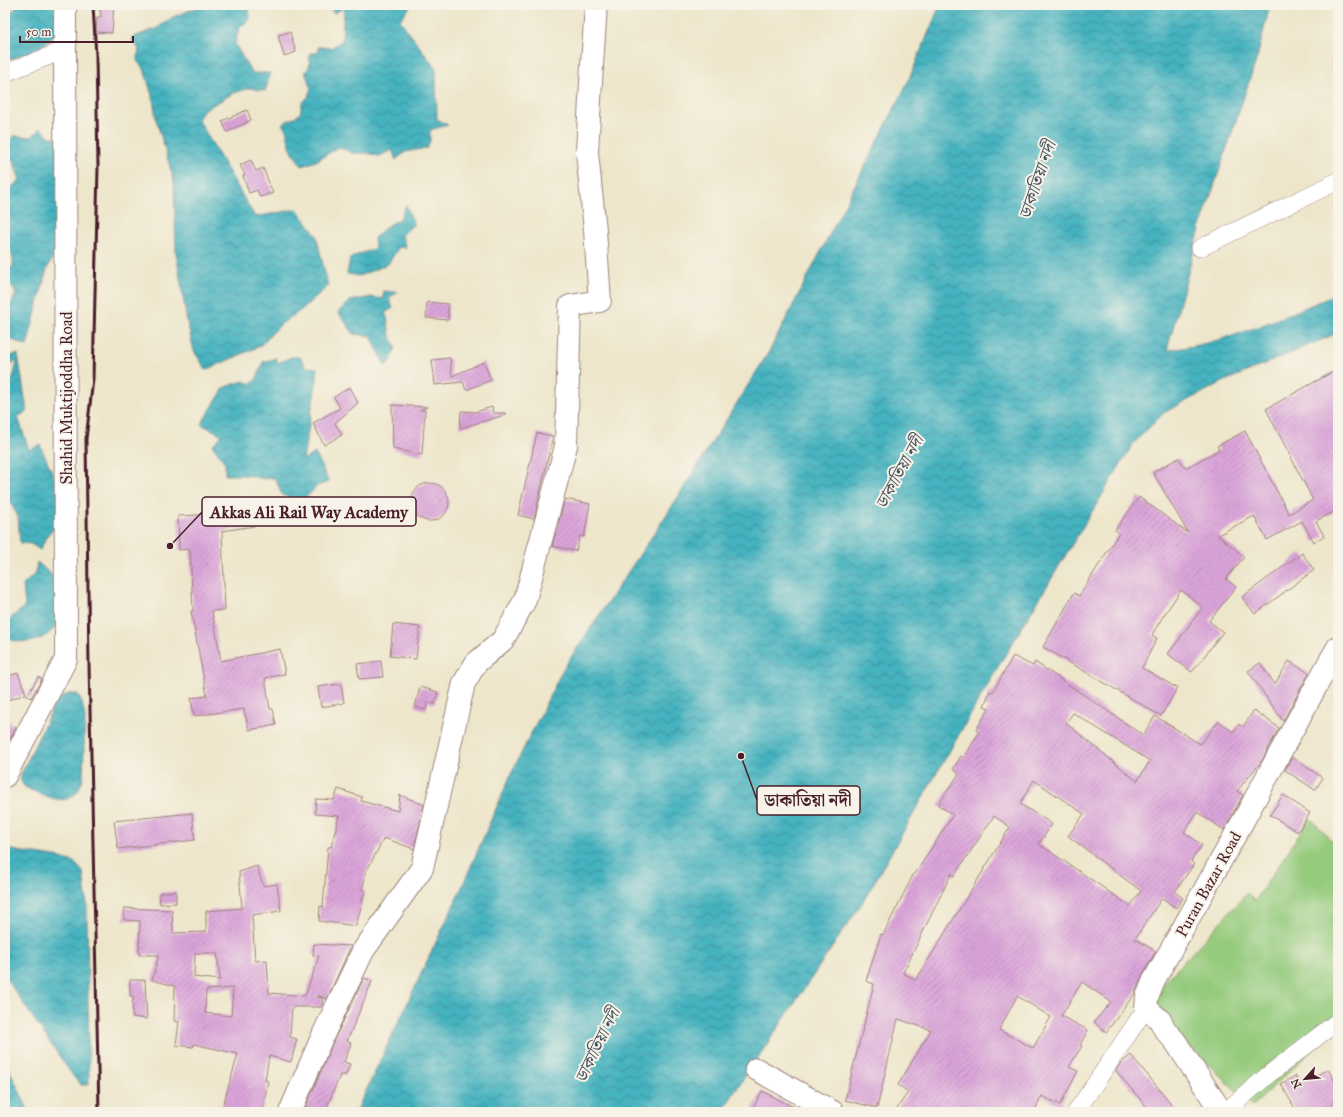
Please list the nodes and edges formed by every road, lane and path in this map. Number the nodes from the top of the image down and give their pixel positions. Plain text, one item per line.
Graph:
1 (65, 5) edge
2 (596, 5) edge
3 (65, 50) junction
4 (5, 73) edge
5 (1338, 181) edge
6 (1200, 248) dead end
7 (1338, 647) edge
8 (5, 776) edge
9 (1146, 1008) junction
10 (1338, 1021) edge
11 (756, 1069) dead end
12 (290, 1112) edge
13 (833, 1112) edge
14 (1076, 1112) edge
15 (1224, 1112) edge

1 - 3 street, Shahid Muktijoddha Road
2 - 12 street
3 - 4 street
3 - 8 street, Shahid Muktijoddha Road
5 - 6 street
7 - 9 street, Puran Bazar Road
9 - 14 street
9 - 15 street
10 - 15 street
11 - 13 street

